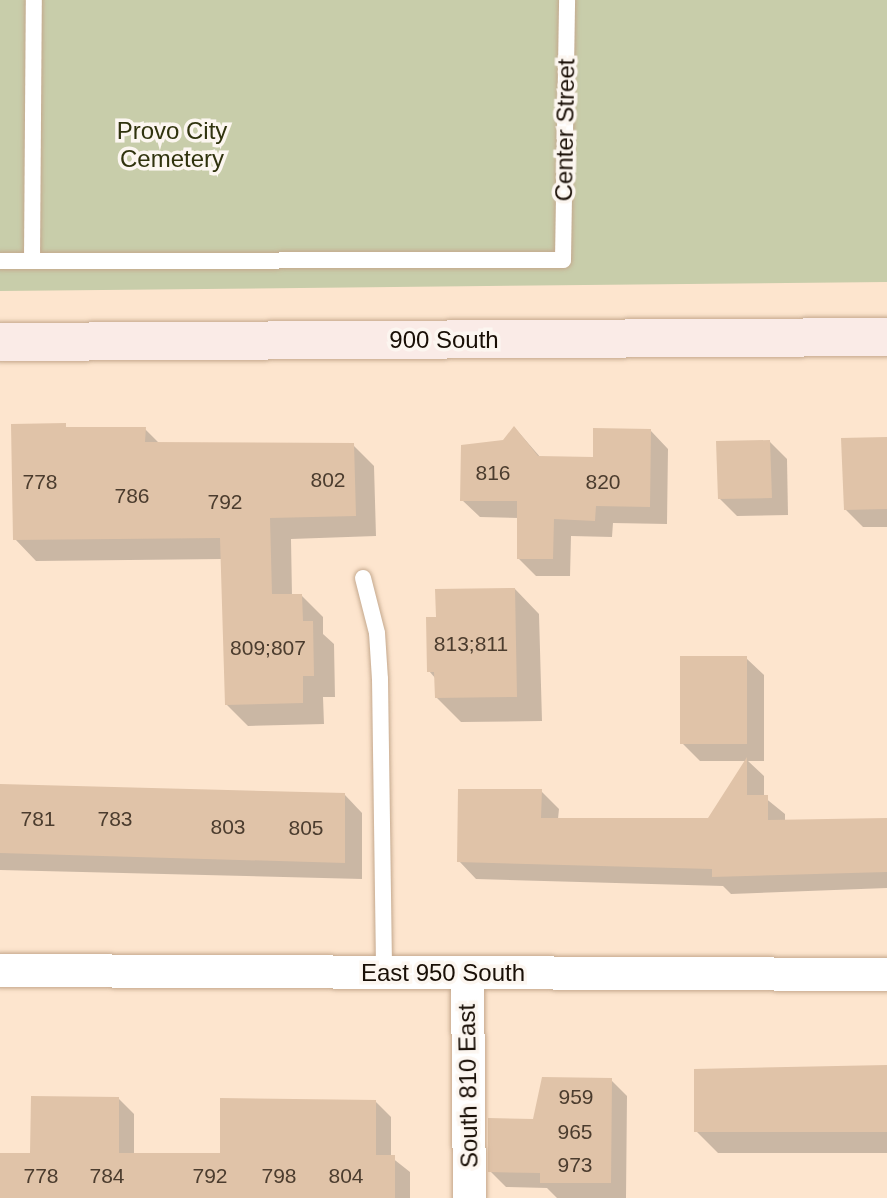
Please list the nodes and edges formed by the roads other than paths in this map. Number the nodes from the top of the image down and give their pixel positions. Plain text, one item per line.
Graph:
1 (34, 0) edge
2 (567, 0) edge
3 (0, 261) edge
4 (32, 261) junction
5 (887, 337) edge
6 (0, 342) edge
7 (363, 578) dead end
8 (0, 970) edge
9 (384, 973) junction
10 (467, 974) junction
11 (887, 974) edge
12 (469, 1198) edge

1 - 4 lane
2 - 4 lane, Center Street
3 - 4 lane
5 - 6 street, 900 South
7 - 9 lane
8 - 9 street, East 950 South
9 - 10 street, East 950 South
10 - 11 street, East 950 South
10 - 12 street, South 810 East

